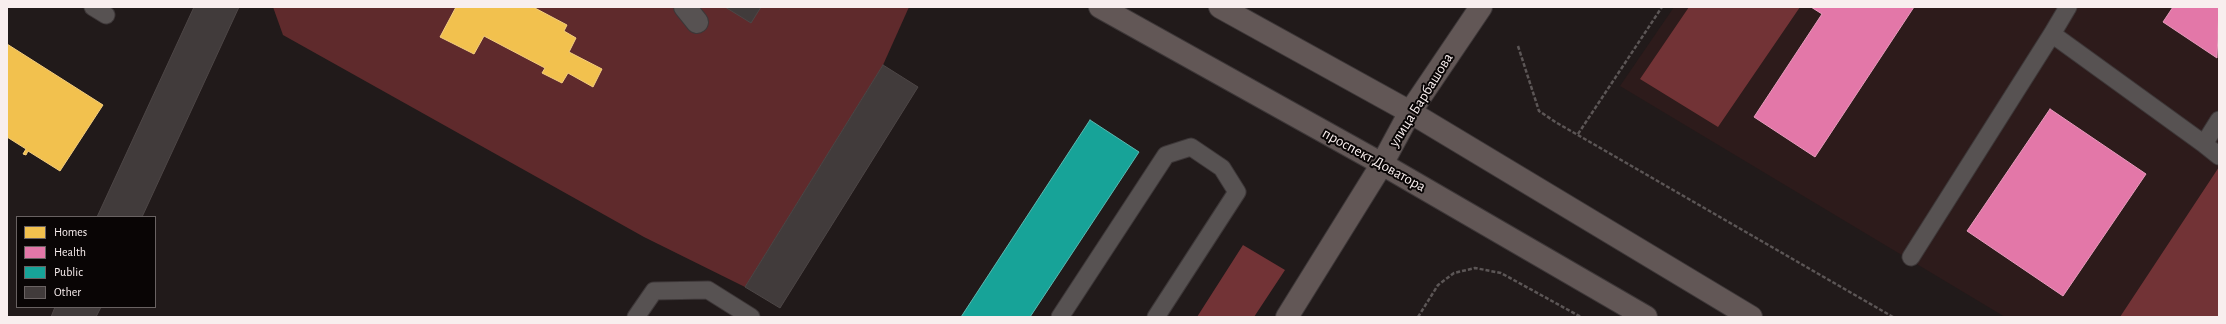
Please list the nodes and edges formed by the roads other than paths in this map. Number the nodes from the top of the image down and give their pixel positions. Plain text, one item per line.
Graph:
1 (1100, 7) edge
2 (1220, 7) edge
3 (1481, 7) edge
4 (2068, 7) edge
5 (2052, 34) junction
6 (1410, 112) junction
7 (2219, 120) edge
8 (2204, 144) junction
9 (2219, 156) edge
10 (1382, 164) junction
11 (1910, 257) dead end
12 (636, 317) edge
13 (751, 317) edge
14 (1060, 317) edge
15 (1156, 317) edge
16 (1287, 317) edge
17 (1646, 317) edge
18 (1751, 317) edge

1 - 10 main road, проспект Доватора
2 - 6 main road
3 - 6 main road, улица Барбашова
4 - 5 lane
5 - 8 lane
5 - 11 lane
6 - 10 main road, улица Барбашова
6 - 18 main road
7 - 8 lane
8 - 9 lane
10 - 16 main road, улица Барбашова
10 - 17 main road, проспект Доватора
12 - 13 lane
14 - 15 lane

